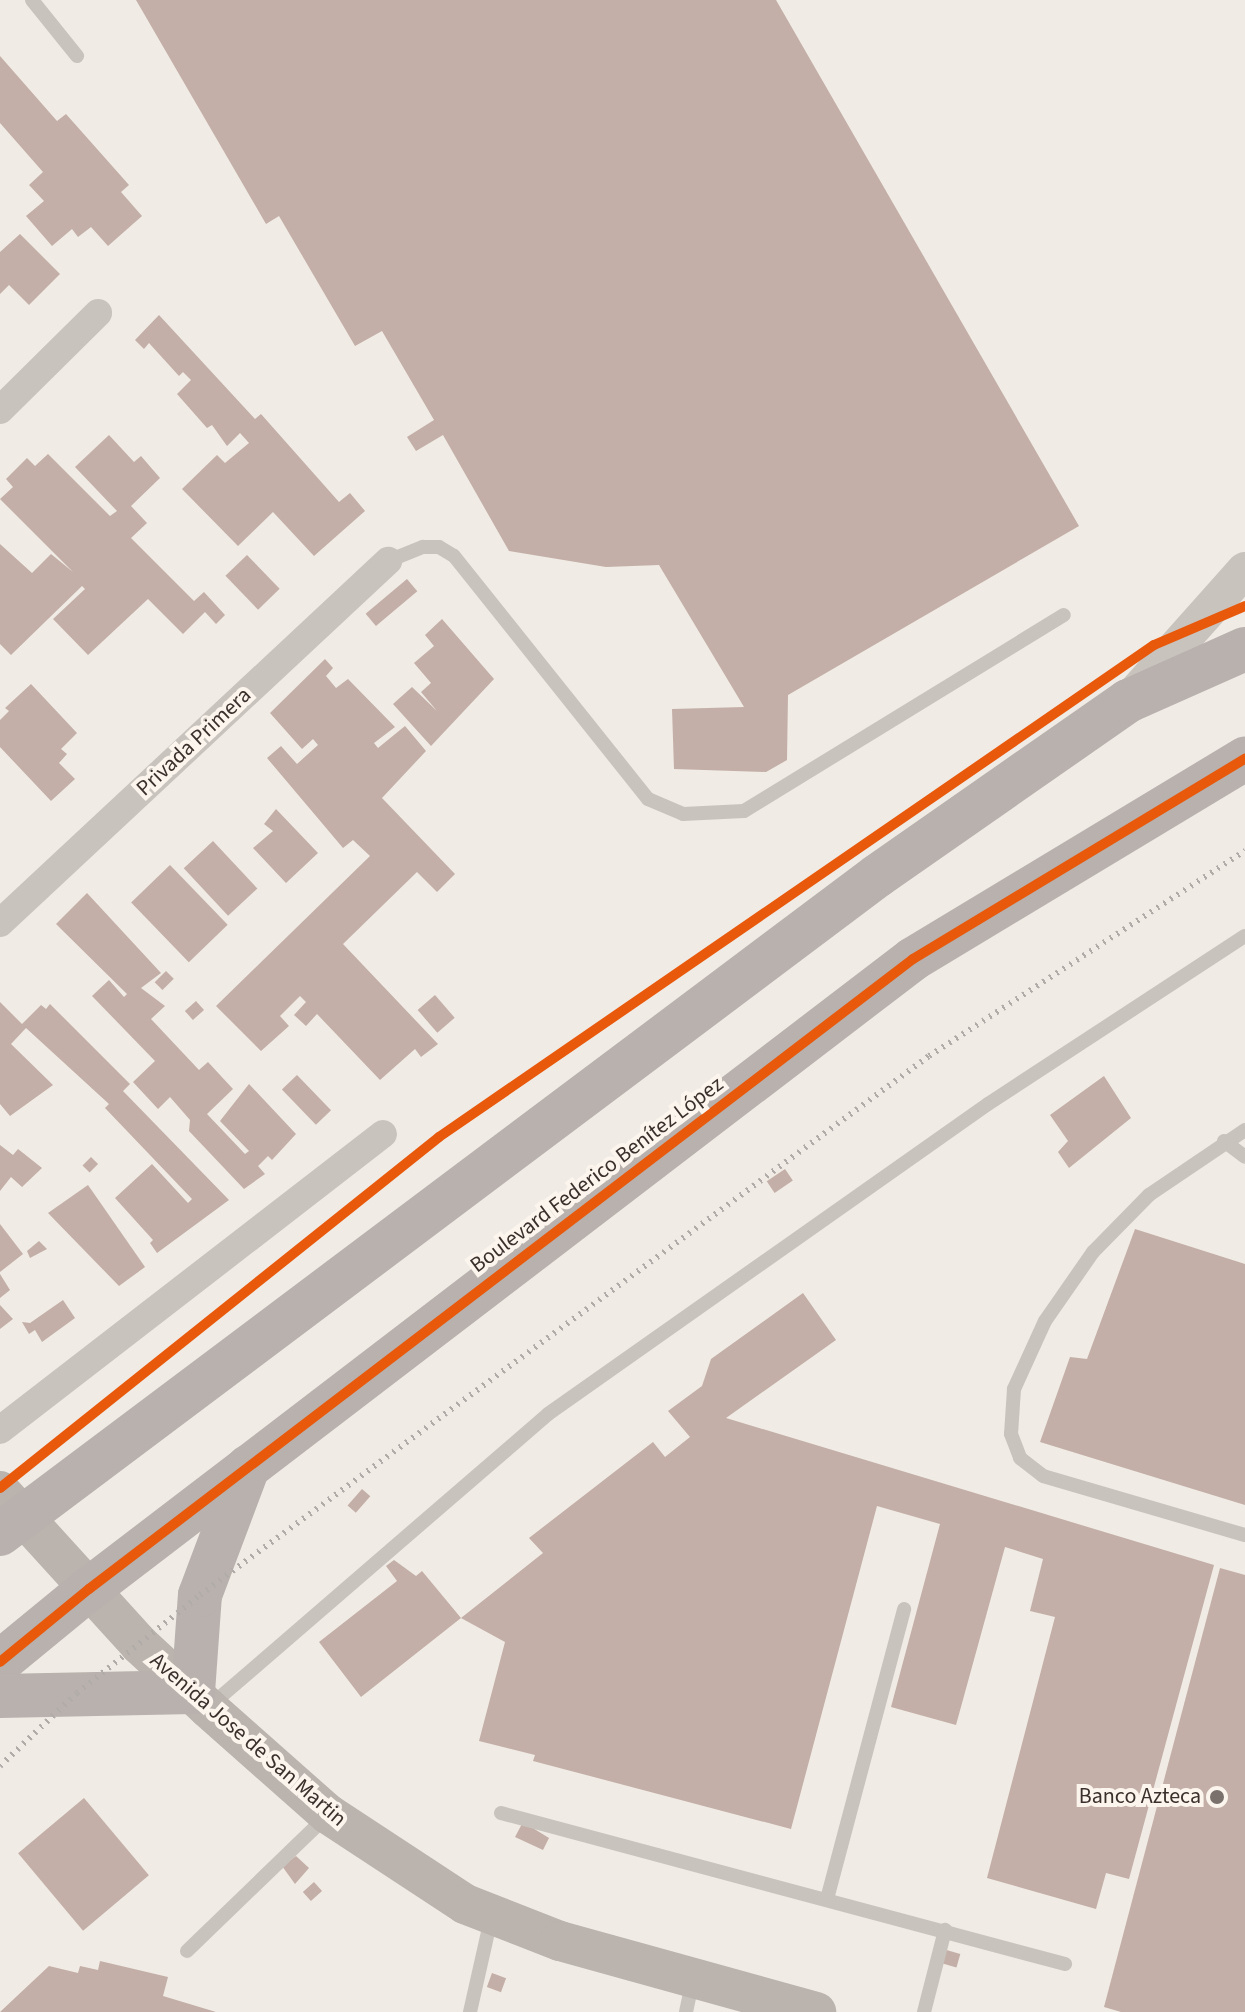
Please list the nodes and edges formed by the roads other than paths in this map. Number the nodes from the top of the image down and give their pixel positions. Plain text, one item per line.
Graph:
1 (32, 0) edge
2 (77, 56) dead end
3 (98, 313) dead end
4 (0, 410) edge
5 (388, 561) joint
6 (1245, 570) edge
7 (1064, 615) dead end
8 (1245, 649) edge
9 (1128, 701) junction
10 (1245, 759) edge
11 (0, 923) edge
12 (1245, 936) edge
13 (1245, 1130) edge
14 (383, 1134) dead end
15 (1224, 1141) junction
16 (1245, 1157) edge
17 (0, 1430) edge
18 (248, 1467) junction
19 (7, 1513) edge
20 (1245, 1535) edge
21 (89, 1589) junction
22 (904, 1609) dead end
23 (0, 1662) edge
24 (0, 1696) edge
25 (200, 1700) junction
26 (501, 1813) dead end
27 (328, 1814) junction
28 (827, 1899) junction
29 (492, 1915) junction
30 (945, 1930) junction
31 (187, 1951) dead end
32 (1065, 1964) dead end
33 (689, 1995) edge
34 (734, 2001) edge
35 (470, 2012) edge
36 (816, 2012) edge
37 (924, 2012) edge

1 - 2 lane
3 - 4 street
5 - 7 lane
5 - 11 street, Privada Primera
6 - 9 street
8 - 9 main road
9 - 19 main road
10 - 18 main road, Boulevard Federico Benítez López
12 - 25 lane
13 - 15 lane
14 - 17 street
15 - 16 lane
15 - 20 lane
18 - 21 main road, Boulevard Federico Benítez López
18 - 25 main road
19 - 21 main road, Avenida Jose de San Martin
21 - 23 main road, Boulevard Federico Benítez López
21 - 25 main road, Avenida Jose de San Martin
22 - 28 lane
24 - 25 main road
25 - 27 main road, Avenida Jose de San Martin
26 - 28 lane
27 - 29 main road, Avenida Jose de San Martin
27 - 31 lane
28 - 30 lane
29 - 33 main road, Avenida Jose de San Martin
29 - 35 lane
30 - 32 lane
30 - 37 lane
33 - 34 main road, Avenida Jose de San Martin
34 - 36 main road, Avenida Jose de San Martin

